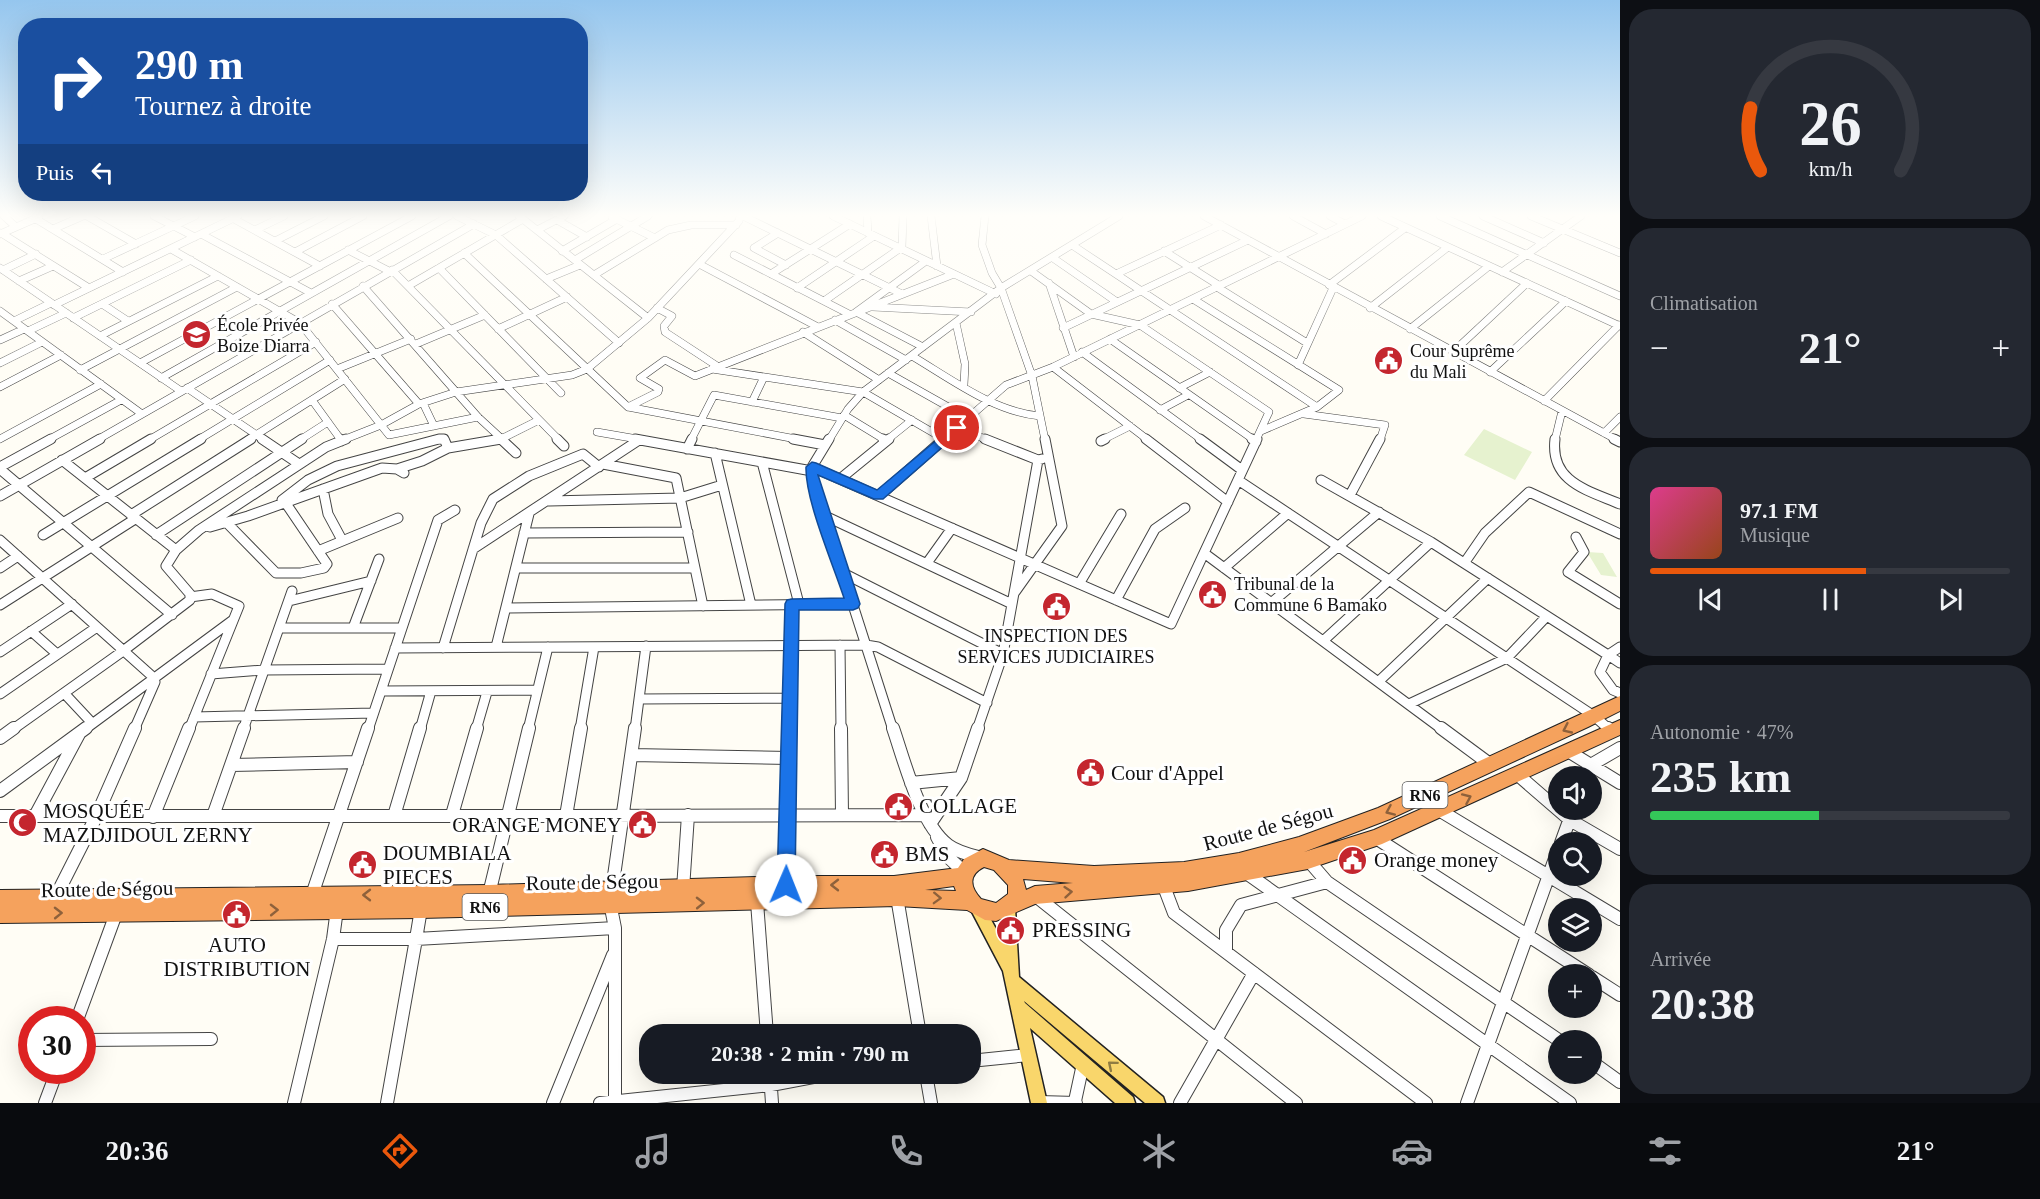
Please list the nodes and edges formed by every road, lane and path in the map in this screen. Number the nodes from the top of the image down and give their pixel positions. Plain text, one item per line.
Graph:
1 (50, 267) edge
2 (55, 267) edge
3 (116, 267) edge
4 (132, 267) edge
5 (176, 267) edge
6 (204, 267) edge
7 (262, 267) edge
8 (317, 267) edge
9 (357, 267) edge
10 (385, 267) edge
11 (396, 267) edge
12 (479, 267) edge
13 (533, 267) edge
14 (568, 267) edge
15 (585, 267) edge
16 (607, 267) edge
17 (696, 267) edge
18 (706, 267) edge
19 (758, 267) edge
20 (781, 267) edge
21 (828, 267) edge
22 (848, 267) edge
23 (872, 267) edge
24 (917, 267) edge
25 (940, 267) edge
26 (990, 267) edge
27 (1037, 267) edge
28 (1067, 267) edge
29 (1107, 267) edge
30 (1128, 267) edge
31 (1189, 267) edge
32 (1190, 267) edge
33 (1258, 267) edge
34 (1298, 267) edge
35 (1355, 267) edge
36 (1422, 267) edge
37 (1487, 267) edge
38 (1492, 267) edge
39 (1509, 267) edge
40 (1555, 267) edge
41 (439, 268) joint
42 (1, 269) edge
43 (391, 270) junction
44 (1031, 271) junction
45 (123, 272) junction
46 (1503, 272) junction
47 (1116, 273) junction
48 (771, 274) junction
49 (862, 274) junction
50 (954, 274) junction
51 (594, 275) junction
52 (12, 276) junction
53 (218, 276) junction
54 (546, 279) junction
55 (0, 281) edge
56 (19, 281) junction
57 (291, 282) junction
58 (1049, 283) junction
59 (1527, 283) junction
60 (237, 286) junction
61 (363, 286) junction
62 (408, 286) junction
63 (1219, 286) junction
64 (1331, 286) junction
65 (89, 288) junction
66 (797, 288) junction
67 (889, 288) junction
68 (1142, 290) junction
69 (999, 291) junction
70 (311, 293) junction
71 (902, 294) junction
72 (1620, 296) edge
73 (567, 297) junction
74 (259, 299) junction
75 (1193, 299) junction
76 (824, 301) junction
77 (1566, 301) junction
78 (1117, 302) junction
79 (53, 304) junction
80 (102, 304) junction
81 (332, 304) junction
82 (868, 307) junction
83 (657, 308) junction
84 (1370, 308) junction
85 (1171, 309) junction
86 (0, 311) edge
87 (279, 311) junction
88 (971, 312) junction
89 (66, 313) junction
90 (853, 313) junction
91 (1091, 314) junction
92 (484, 315) junction
93 (529, 315) junction
94 (74, 318) junction
95 (648, 318) junction
96 (835, 320) junction
97 (14, 321) junction
98 (128, 321) junction
99 (300, 323) junction
100 (956, 323) junction
101 (1140, 325) junction
102 (1620, 326) edge
103 (818, 327) junction
104 (1063, 328) junction
105 (498, 329) junction
106 (1410, 329) junction
107 (26, 330) junction
108 (450, 330) junction
109 (803, 332) junction
110 (100, 336) junction
111 (1110, 339) junction
112 (0, 340) edge
113 (42, 342) junction
114 (316, 342) junction
115 (413, 342) junction
116 (619, 343) junction
117 (1307, 343) junction
118 (923, 347) junction
119 (119, 349) junction
120 (1453, 352) junction
121 (375, 353) junction
122 (1078, 354) junction
123 (61, 356) junction
124 (909, 358) junction
125 (330, 360) junction
126 (0, 363) edge
127 (140, 363) junction
128 (1298, 365) junction
129 (713, 367) junction
130 (1053, 367) junction
131 (337, 369) junction
132 (587, 369) junction
133 (80, 370) junction
134 (1209, 372) junction
135 (1490, 372) junction
136 (888, 373) junction
137 (1032, 376) junction
138 (764, 377) junction
139 (161, 378) junction
140 (345, 379) junction
141 (549, 379) junction
142 (879, 380) junction
143 (101, 384) junction
144 (964, 385) junction
145 (505, 386) junction
146 (0, 387) edge
147 (1179, 388) junction
148 (184, 390) junction
149 (456, 392) junction
150 (863, 392) junction
151 (561, 393) dead end
152 (1188, 395) junction
153 (121, 399) junction
154 (990, 399) junction
155 (312, 400) junction
156 (1544, 401) junction
157 (752, 402) junction
158 (211, 404) junction
159 (421, 404) junction
160 (628, 407) junction
161 (1317, 407) junction
162 (1160, 410) junction
163 (1562, 411) junction
164 (1302, 413) junction
165 (142, 414) junction
166 (1040, 416) junction
167 (478, 417) junction
168 (843, 417) junction
169 (1620, 417) edge
170 (968, 418) junction
171 (233, 419) junction
172 (538, 420) junction
173 (912, 420) junction
174 (701, 421) junction
175 (328, 422) junction
176 (381, 425) junction
177 (434, 426) junction
178 (1130, 426) junction
179 (957, 428) junction
180 (1261, 431) junction
181 (597, 432) dead end
182 (1604, 433) junction
183 (257, 435) junction
184 (0, 439) edge
185 (501, 439) junction
186 (944, 439) junction
187 (639, 440) junction
188 (341, 441) junction
189 (886, 441) junction
190 (1101, 441) dead end
191 (1256, 442) junction
192 (1620, 442) edge
193 (825, 445) junction
194 (564, 446) dead end
195 (448, 448) junction
196 (687, 449) junction
197 (282, 452) junction
198 (516, 453) dead end
199 (715, 453) junction
200 (1048, 458) junction
201 (62, 460) junction
202 (1038, 460) junction
203 (762, 462) junction
204 (299, 464) junction
205 (601, 465) junction
206 (0, 468) edge
207 (812, 469) junction
208 (1242, 470) junction
209 (85, 478) junction
210 (840, 479) junction
211 (1238, 480) junction
212 (1321, 480) dead end
213 (19, 485) junction
214 (722, 485) junction
215 (323, 489) junction
216 (1350, 495) junction
217 (0, 496) edge
218 (107, 496) junction
219 (879, 496) junction
220 (680, 498) junction
221 (549, 501) junction
222 (285, 502) junction
223 (1228, 502) junction
224 (1620, 504) edge
225 (273, 507) junction
226 (1185, 508) dead end
227 (455, 510) dead end
228 (1379, 512) junction
229 (1288, 513) junction
230 (529, 514) junction
231 (1121, 514) dead end
232 (823, 515) junction
233 (133, 517) junction
234 (398, 518) dead end
235 (226, 522) junction
236 (64, 523) junction
237 (952, 528) junction
238 (199, 530) junction
239 (688, 532) junction
240 (525, 533) junction
241 (1620, 534) edge
242 (156, 535) junction
243 (44, 536) dead end
244 (1576, 537) dead end
245 (0, 540) edge
246 (342, 540) junction
247 (1431, 542) junction
248 (91, 547) junction
249 (1338, 547) junction
250 (473, 549) junction
251 (176, 550) junction
252 (318, 551) junction
253 (1204, 553) junction
254 (18, 556) junction
255 (1021, 558) junction
256 (379, 559) dead end
257 (1465, 562) junction
258 (927, 563) junction
259 (1035, 564) junction
260 (0, 568) edge
261 (516, 568) junction
262 (695, 568) junction
263 (1224, 568) junction
264 (843, 573) junction
265 (43, 578) junction
266 (1488, 578) junction
267 (371, 581) junction
268 (1390, 581) junction
269 (1079, 584) junction
270 (190, 597) junction
271 (1014, 598) junction
272 (1116, 600) junction
273 (1271, 603) junction
274 (72, 604) junction
275 (796, 604) junction
276 (853, 604) junction
277 (1620, 604) edge
278 (0, 605) edge
279 (751, 605) junction
280 (702, 606) junction
281 (506, 608) junction
282 (172, 615) junction
283 (1547, 616) junction
284 (1446, 618) junction
285 (233, 620) junction
286 (97, 627) junction
287 (279, 628) junction
288 (353, 628) junction
289 (402, 628) junction
290 (31, 631) junction
291 (1323, 641) junction
292 (840, 645) junction
293 (866, 645) junction
294 (646, 646) junction
295 (791, 646) junction
296 (496, 647) junction
297 (548, 647) junction
298 (594, 647) junction
299 (1620, 647) edge
300 (395, 648) junction
301 (444, 648) junction
302 (123, 651) junction
303 (0, 652) edge
304 (57, 654) junction
305 (1003, 654) junction
306 (1608, 655) junction
307 (1507, 658) junction
308 (1620, 663) edge
309 (388, 669) junction
310 (264, 670) junction
311 (211, 674) junction
312 (153, 677) junction
313 (1378, 682) junction
314 (537, 690) junction
315 (381, 691) junction
316 (431, 691) junction
317 (487, 692) junction
318 (63, 693) junction
319 (1620, 693) edge
320 (0, 694) edge
321 (790, 698) junction
322 (639, 699) junction
323 (987, 703) junction
324 (1620, 703) edge
325 (1408, 704) junction
326 (373, 713) junction
327 (248, 716) junction
328 (1594, 716) junction
329 (194, 717) junction
330 (92, 723) junction
331 (1616, 729) edge
332 (81, 730) junction
333 (0, 738) edge
334 (1620, 748) edge
335 (1568, 751) junction
336 (632, 755) junction
337 (789, 758) junction
338 (357, 762) junction
339 (231, 765) junction
340 (1491, 765) junction
341 (1589, 766) joint
342 (1602, 773) edge
343 (1518, 775) junction
344 (961, 778) junction
345 (911, 783) junction
346 (1620, 783) edge
347 (0, 791) edge
348 (1548, 798) edge
349 (1439, 810) junction
350 (452, 815) junction
351 (509, 815) junction
352 (624, 815) junction
353 (688, 815) junction
354 (842, 815) junction
355 (0, 816) edge
356 (34, 816) junction
357 (213, 816) junction
358 (339, 816) junction
359 (394, 816) junction
360 (566, 816) junction
361 (787, 816) junction
362 (96, 817) junction
363 (153, 817) junction
364 (1578, 820) edge
365 (930, 824) junction
366 (1376, 838) junction
367 (1620, 849) edge
368 (983, 858) junction
369 (1308, 860) junction
370 (1009, 869) junction
371 (1245, 872) junction
372 (964, 874) junction
373 (1548, 875) edge
374 (1548, 879) edge
375 (1327, 882) junction
376 (1163, 884) junction
377 (786, 885) junction
378 (1566, 886) edge
379 (682, 889) junction
380 (489, 894) junction
381 (312, 895) junction
382 (1035, 895) junction
383 (1277, 895) junction
384 (611, 897) junction
385 (897, 897) junction
386 (55, 898) junction
387 (0, 899) edge
388 (757, 902) junction
389 (973, 904) junction
390 (1010, 906) junction
391 (337, 909) junction
392 (421, 909) junction
393 (117, 911) junction
394 (0, 914) edge
395 (1620, 919) edge
396 (615, 928) junction
397 (1528, 936) junction
398 (333, 939) junction
399 (416, 939) junction
400 (616, 949) junction
401 (1226, 952) junction
402 (1571, 964) edge
403 (1254, 973) junction
404 (1012, 976) junction
405 (1602, 984) edge
406 (1620, 995) edge
407 (1504, 1002) junction
408 (82, 1006) edge
409 (1019, 1009) junction
410 (766, 1024) edge
411 (918, 1024) edge
412 (1548, 1033) edge
413 (211, 1039) dead end
414 (1217, 1039) junction
415 (96, 1040) edge
416 (1488, 1045) junction
417 (1029, 1055) junction
418 (981, 1060) edge
419 (1083, 1064) junction
420 (1602, 1069) edge
421 (1620, 1082) edge
422 (52, 1084) edge
423 (736, 1084) edge
424 (771, 1084) edge
425 (928, 1084) edge
426 (615, 1101) junction
427 (1039, 1102) edge
428 (1076, 1102) edge
429 (45, 1103) edge
430 (294, 1103) edge
431 (387, 1103) edge
432 (553, 1103) edge
433 (600, 1103) edge
434 (772, 1103) edge
435 (931, 1103) edge
436 (1127, 1103) edge
437 (1157, 1103) edge
438 (1180, 1103) edge
439 (1296, 1103) edge
440 (1426, 1103) edge
441 (1467, 1103) edge
442 (1570, 1103) edge

1 - 56 street
2 - 65 street
3 - 45 street
4 - 45 street
5 - 80 street
6 - 53 street
7 - 57 street
8 - 57 street
9 - 70 street
10 - 43 street
11 - 43 street
12 - 93 street
13 - 54 street
14 - 54 street
15 - 51 street
16 - 51 street
17 - 83 street
18 - 103 street
19 - 48 street
20 - 48 street
21 - 66 street
22 - 49 street
23 - 49 street
24 - 67 street
25 - 50 street
26 - 69 street
27 - 44 street
28 - 78 street
29 - 47 street
30 - 47 street
31 - 68 street
32 - 63 street
33 - 63 street
34 - 64 street
35 - 64 street
36 - 84 street
37 - 106 street
38 - 46 street
39 - 46 street
40 - 72 street
41 - 62 street
41 - 92 street
42 - 52 street
43 - 61 street
43 - 62 street
44 - 58 street
44 - 69 street
45 - 65 street
46 - 59 street
47 - 68 street
48 - 66 street
49 - 67 street
49 - 76 street
50 - 69 street
50 - 71 street
51 - 95 street
52 - 55 street
52 - 56 street
53 - 60 street
53 - 98 street
54 - 73 street
56 - 79 street
57 - 70 street
57 - 74 street
58 - 91 street
58 - 104 street
59 - 77 street
59 - 120 street
60 - 74 street
60 - 119 street
61 - 81 street
61 - 115 street
62 - 108 street
63 - 75 street
63 - 117 street
64 - 84 street
64 - 117 street
65 - 79 street
66 - 76 street
67 - 71 street
67 - 90 street
68 - 78 street
68 - 85 street
69 - 88 street
69 - 137 street
70 - 87 street
71 - 82 street
73 - 93 street
73 - 116 street
74 - 87 street
74 - 127 street
75 - 85 street
75 - 128 street
76 - 90 street
77 - 102 street
77 - 135 street
78 - 91 street
79 - 89 street
79 - 97 street
80 - 94 street
80 - 98 street
81 - 99 street
81 - 121 street
82 - 88 street
82 - 90 street
83 - 95 street
83 - 129 street
84 - 106 street
85 - 101 street
85 - 161 street
86 - 97 street
87 - 99 street
87 - 139 street
88 - 100 street
89 - 94 street
89 - 107 street
90 - 96 street
90 - 118 street
91 - 101 street
91 - 104 street
92 - 105 street
92 - 108 street
93 - 105 street
93 - 132 street
94 - 110 street
95 - 116 street
96 - 103 street
96 - 124 street
97 - 107 street
98 - 110 street
99 - 114 street
99 - 148 street
100 - 118 street
100 - 144 street
101 - 111 street
101 - 134 street
102 - 156 street
103 - 109 street
104 - 122 street
105 - 141 street
106 - 120 street
107 - 112 street
107 - 113 street
108 - 115 street
108 - 145 street
109 - 129 street
109 - 142 street
110 - 119 street
111 - 122 street
111 - 147 street
113 - 123 street
113 - 126 street
114 - 125 street
114 - 158 street
115 - 121 street
115 - 149 street
116 - 132 street
117 - 128 street
118 - 124 street
119 - 127 street
119 - 133 street
120 - 135 street
121 - 131 street
121 - 159 street
122 - 130 street
122 - 162 street
123 - 133 street
123 - 146 street
124 - 136 street
124 - 144 street
125 - 131 street
125 - 171 street
127 - 139 street
128 - 161 street
129 - 138 street
129 - 160 street
130 - 137 street
130 - 178 street
131 - 140 street
132 - 141 street
132 - 160 street
133 - 143 street
134 - 147 street
134 - 180 street
135 - 156 street
136 - 142 street
136 - 170 street
137 - 154 street
137 - 166 street
138 - 150 street
138 - 157 street
139 - 148 street
140 - 155 street
140 - 176 street
141 - 145 street
141 - 151 street
142 - 150 street
143 - 153 street
143 - 184 street
144 - 154 street
145 - 149 street
145 - 172 street
147 - 152 street
148 - 158 street
148 - 165 street
149 - 159 street
149 - 167 street
150 - 168 street
150 - 173 street
152 - 162 street
152 - 191 street
153 - 165 street
153 - 206 street
154 - 166 street
154 - 170 street
155 - 175 street
155 - 183 street
156 - 163 street
157 - 168 street
157 - 174 street
158 - 171 street
158 - 209 street
159 - 176 street
159 - 177 street
160 - 174 street
161 - 164 street
162 - 208 street
163 - 182 street
163 - 224 street
164 - 180 street
164 - 216 street
165 - 201 street
166 - 200 street
167 - 177 street
167 - 185 street
168 - 189 street
168 - 193 street
169 - 182 street
170 - 179 street
171 - 183 street
171 - 218 street
172 - 185 street
172 - 194 street
173 - 186 street
173 - 189 street
174 - 193 street
174 - 196 street
175 - 188 street
175 - 197 street
176 - 177 street
176 - 188 street
178 - 190 street
178 - 223 street
179 - 186 street
179 - 202 street
180 - 191 street
181 - 187 street
182 - 192 street
183 - 197 street
183 - 233 street
185 - 195 street
185 - 198 street
186 - 219 street
187 - 196 street
187 - 205 street
188 - 204 street
189 - 210 street
191 - 208 street
193 - 207 street
195 - 215 street
195 - 225 street
196 - 199 street
197 - 204 street
197 - 242 street
199 - 203 street
199 - 214 street
200 - 202 street
200 - 259 street
201 - 209 street
201 - 213 street
202 - 255 street
203 - 207 street
203 - 275 street
204 - 238 street
205 - 220 street
205 - 221 street
205 - 250 street
206 - 213 street
207 - 210 street
207 - 232 street
208 - 211 street
209 - 218 street
210 - 219 street
211 - 223 street
211 - 229 street
212 - 216 street
213 - 217 street
213 - 236 street
214 - 220 street
214 - 279 street
215 - 222 street
215 - 246 street
216 - 228 street
218 - 233 street
218 - 236 street
219 - 237 street
220 - 221 street
220 - 239 street
221 - 230 street
222 - 225 street
222 - 252 street
223 - 253 street
225 - 235 street
226 - 272 street
227 - 289 street
228 - 247 street
228 - 249 street
229 - 249 street
229 - 263 street
230 - 240 street
230 - 250 street
231 - 269 street
232 - 258 street
232 - 264 street
233 - 242 street
233 - 248 street
234 - 246 street
235 - 238 street
235 - 252 street
236 - 243 street
236 - 248 street
237 - 255 street
237 - 258 street
238 - 251 street
239 - 240 street
239 - 262 street
240 - 261 street
241 - 257 street
242 - 251 street
244 - 277 street
245 - 254 street
246 - 252 street
247 - 257 street
247 - 268 street
248 - 265 street
248 - 282 street
249 - 268 street
249 - 273 street
250 - 301 street
251 - 270 street
253 - 263 street
253 - 272 street
254 - 260 street
254 - 265 street
255 - 259 street
255 - 271 street
256 - 267 street
257 - 266 street
258 - 271 street
259 - 269 street
259 - 271 street
261 - 262 street
261 - 281 street
262 - 280 street
263 - 273 street
264 - 276 street
264 - 305 street
265 - 274 street
265 - 278 street
266 - 283 street
266 - 284 street
267 - 287 street
267 - 288 street
268 - 284 street
268 - 291 street
269 - 272 street
270 - 282 street
270 - 285 street
271 - 305 street
273 - 291 street
274 - 286 street
274 - 290 street
275 - 276 street
275 - 279 street
275 - 295 street
276 - 293 street
279 - 280 street
280 - 281 street
281 - 296 street
282 - 302 street
283 - 306 street
283 - 307 street
284 - 307 street
284 - 313 street
285 - 311 street
285 - 312 street
286 - 302 street
286 - 304 street
287 - 288 street
287 - 310 street
288 - 289 street
289 - 300 street
290 - 303 street
290 - 304 street
291 - 313 street
292 - 293 street
292 - 295 street
292 - 354 street
293 - 323 street
293 - 345 street
294 - 295 street
294 - 298 street
294 - 322 street
295 - 321 street
296 - 297 street
296 - 301 street
297 - 298 street
297 - 314 street
298 - 360 street
299 - 306 street
300 - 301 street
300 - 309 street
302 - 312 street
302 - 318 street
304 - 320 street
305 - 323 street
306 - 308 street
306 - 319 street
307 - 325 street
307 - 328 street
309 - 310 street
309 - 315 street
310 - 311 street
310 - 327 street
311 - 329 street
312 - 330 street
312 - 362 street
313 - 325 street
314 - 317 street
314 - 351 street
315 - 316 street
315 - 326 street
316 - 317 street
316 - 359 street
317 - 350 street
318 - 330 street
318 - 333 street
321 - 322 street
321 - 337 street
322 - 336 street
323 - 344 street
324 - 328 highway, Route de Ségou / RN6
325 - 340 street
326 - 327 street
326 - 338 street
327 - 329 street
327 - 339 street
328 - 331 street
328 -> 340 highway, Route de Ségou / RN6
329 - 363 street
330 - 332 street
331 - 335 highway, Route de Ségou / RN6
332 - 347 street
332 - 356 street
334 - 341 street
335 - 341 street
335 - 343 highway, Route de Ségou / RN6
336 - 337 street
336 - 352 street
337 - 361 street
338 - 339 street
338 - 358 street
339 - 357 street
340 -> 370 highway, Route de Ségou / RN6
342 - 346 street
343 - 348 street
349 -> 343 highway, Route de Ségou / RN6
344 - 345 street
344 - 365 street
345 - 365 street
349 - 366 highway, Route de Ségou / RN6
349 - 373 street
350 - 351 street
350 - 359 street
351 - 360 street
351 - 380 street
352 - 353 street
352 - 360 street
352 - 384 street
353 - 361 street
353 - 379 street
354 - 361 street
354 - 365 street
355 - 356 street
356 - 362 street
357 - 358 street
357 - 363 street
358 - 359 street
358 - 381 street
361 - 377 street
362 - 363 street
362 - 386 street
364 - 367 street
365 - 368 street
365 - 372 street
366 - 369 highway, Route de Ségou / RN6
366 - 397 street
368 - 370 highway, Route de Ségou / RN6
368 - 372 highway, Route de Ségou / RN6
369 - 371 highway, Route de Ségou / RN6
369 - 375 street
370 - 390 highway
371 - 376 highway, Route de Ségou / RN6
371 - 383 street
372 -> 377 highway, Route de Ségou / RN6
372 - 389 highway
374 - 397 street
375 - 383 street
375 - 407 street
382 -> 376 highway, Route de Ségou / RN6
376 - 401 street
377 - 379 highway, Route de Ségou / RN6
378 - 395 street
379 - 384 highway, Route de Ségou / RN6
380 -> 381 highway, Route de Ségou / RN6
380 - 384 highway, Route de Ségou / RN6
381 - 386 highway, Route de Ségou / RN6
382 - 390 highway, Route de Ségou / RN6
382 - 414 street
383 - 401 street
383 - 416 street
384 -> 388 highway, Route de Ségou / RN6
384 - 392 highway, Route de Ségou / RN6
384 - 396 street
385 - 388 highway, Route de Ségou / RN6
385 -> 389 highway, Route de Ségou / RN6
385 - 411 street
386 - 387 highway, Route de Ségou / RN6
388 - 410 street
389 - 390 highway, Route de Ségou / RN6
389 - 404 main road
390 - 404 main road
391 - 392 highway, Route de Ségou / RN6
393 -> 391 highway, Route de Ségou / RN6
391 - 398 street
392 - 399 street
394 -> 393 highway, Route de Ségou / RN6
393 - 408 street
396 - 399 street
396 - 400 street
397 - 402 street
397 - 407 street
398 - 399 street
398 - 430 street
399 - 431 street
400 - 426 street
400 - 432 street
401 - 403 street
403 - 414 street
403 - 440 street
404 - 409 main road
437 -> 404 main road
405 - 406 street
407 - 412 street
407 - 416 street
409 - 417 main road
409 - 419 main road
413 - 415 street
414 - 438 street
414 - 439 street
416 - 441 street
416 - 442 street
417 - 418 street
417 - 427 main road
419 - 428 street
419 - 436 main road
420 - 421 street
422 - 429 street
423 - 426 street
424 - 434 street
425 - 435 street
426 - 433 street
427 - 428 street

